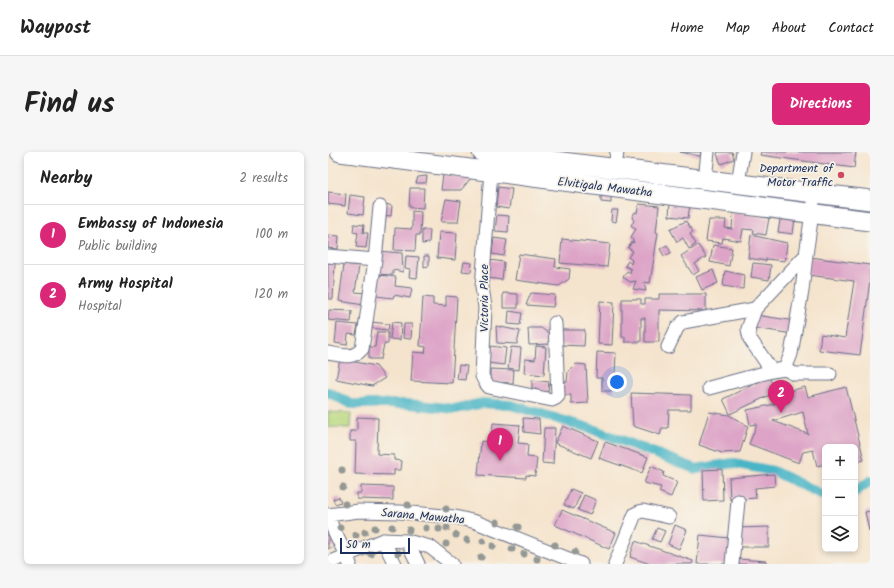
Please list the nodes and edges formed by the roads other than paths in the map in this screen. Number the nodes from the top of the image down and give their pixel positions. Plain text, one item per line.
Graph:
1 (340, 152) edge
2 (482, 152) edge
3 (708, 152) edge
4 (743, 152) edge
5 (513, 154) edge
6 (616, 160) edge
7 (491, 172) junction
8 (511, 175) junction
9 (705, 179) junction
10 (738, 183) junction
11 (814, 192) junction
12 (869, 200) edge
13 (380, 207) dead end
14 (812, 213) junction
15 (869, 221) edge
16 (328, 256) edge
17 (806, 256) junction
18 (375, 260) junction
19 (755, 309) junction
20 (555, 323) dead end
21 (668, 348) dead end
22 (328, 352) edge
23 (778, 370) junction
24 (830, 374) dead end
25 (709, 388) dead end
26 (738, 501) dead end
27 (328, 516) edge
28 (669, 517) dead end
29 (384, 540) junction
30 (407, 541) junction
31 (430, 548) junction
32 (347, 560) edge
33 (328, 562) edge
34 (394, 564) edge
35 (418, 564) edge
36 (438, 564) edge
37 (452, 564) edge
38 (581, 564) edge
39 (615, 564) edge
40 (732, 564) edge

1 - 7 highway, Elvitigala Mawatha
2 - 5 highway, Elvitigala Mawatha
3 - 9 street
4 - 10 street
5 - 6 highway, Elvitigala Mawatha
5 - 8 street
6 - 9 highway, Elvitigala Mawatha
7 - 8 highway, Elvitigala Mawatha
7 - 20 street, Victoria Place
8 - 14 highway, Elvitigala Mawatha
9 - 10 highway, Elvitigala Mawatha
10 - 11 highway, Elvitigala Mawatha
11 - 12 highway, Elvitigala Mawatha
11 - 14 street
13 - 18 street
14 - 15 highway, Elvitigala Mawatha
14 - 17 street
16 - 18 street
17 - 19 street
17 - 23 street
18 - 22 street
19 - 21 street
19 - 23 street
23 - 24 street
23 - 25 street
26 - 40 street
27 - 32 street
27 - 38 street, Sarana Mawatha
28 - 39 street
29 - 30 street
29 - 32 street
29 - 34 street
30 - 31 street
30 - 35 street
31 - 36 street
31 - 37 street
32 - 33 street

